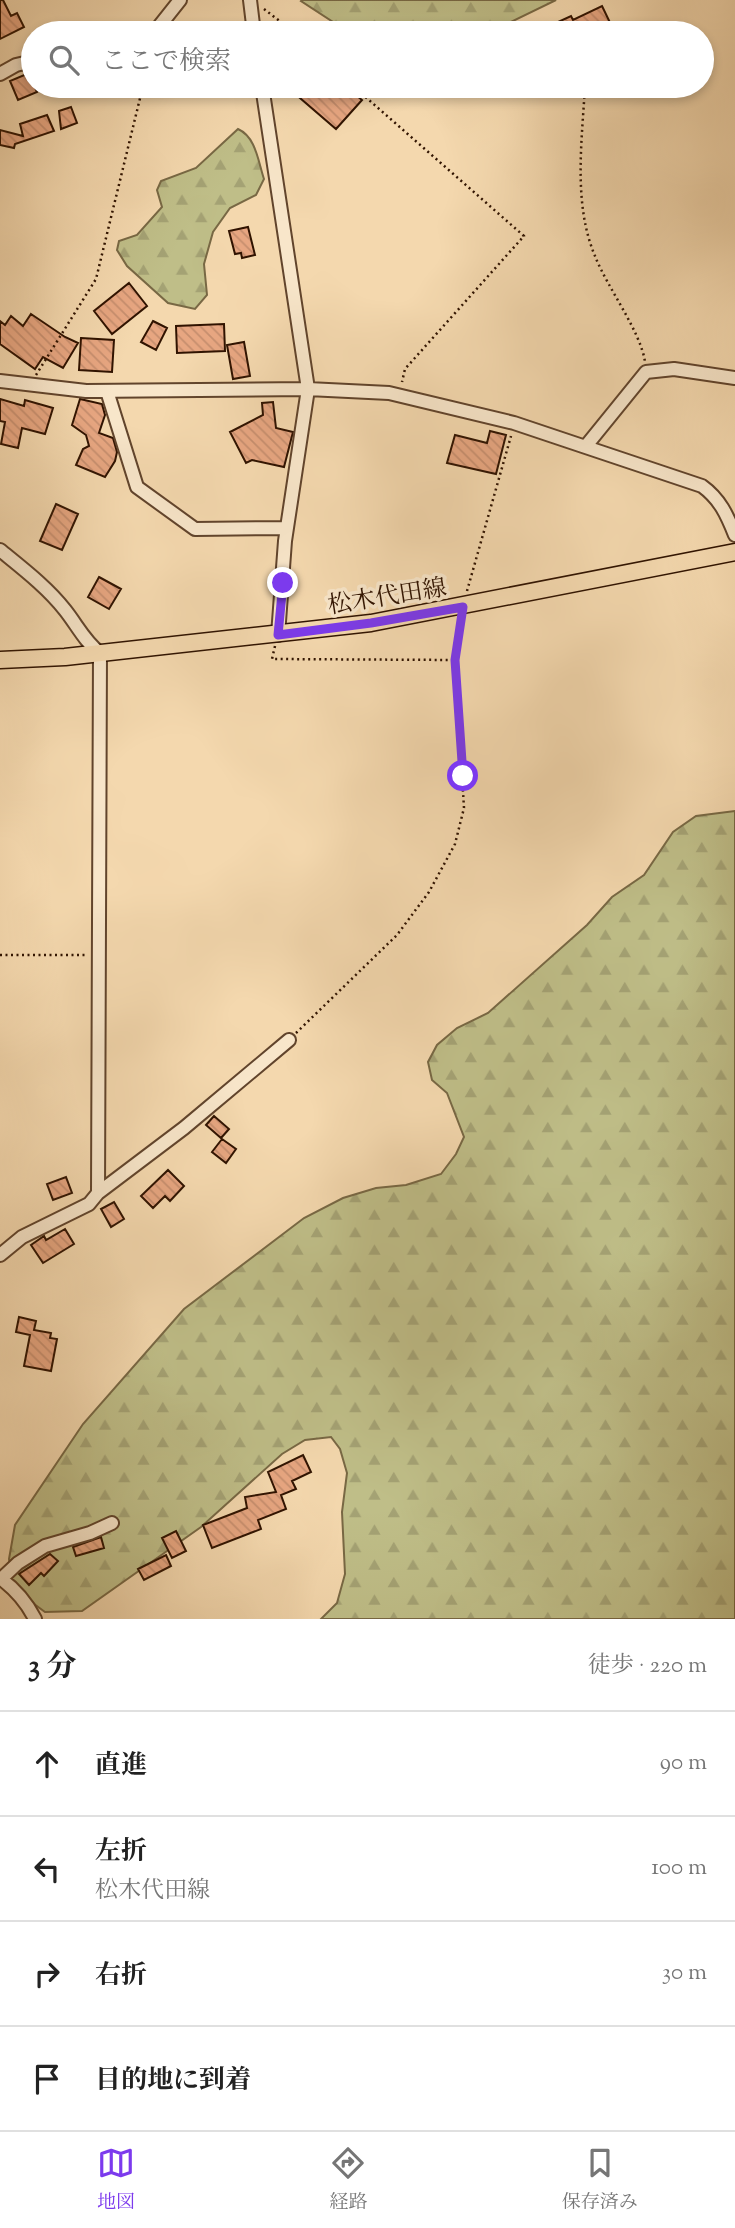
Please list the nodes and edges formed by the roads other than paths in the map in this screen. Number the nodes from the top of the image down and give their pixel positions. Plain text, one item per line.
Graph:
1 (180, 0) edge
2 (250, 0) edge
3 (163, 21) edge
4 (253, 21) edge
5 (21, 64) edge
6 (0, 74) edge
7 (264, 98) edge
8 (735, 378) edge
9 (0, 381) edge
10 (308, 389) junction
11 (107, 391) junction
12 (586, 446) junction
13 (287, 528) junction
14 (735, 535) edge
15 (0, 550) edge
16 (735, 552) edge
17 (278, 635) junction
18 (100, 653) junction
19 (0, 660) edge
20 (289, 1040) road end
21 (98, 1193) junction
22 (0, 1255) edge
23 (113, 1523) dead end
24 (0, 1579) edge
25 (35, 1619) edge

1 - 3 street
2 - 4 street
5 - 6 street
7 - 10 street
8 - 12 street
9 - 11 street
10 - 11 street
10 - 12 street
10 - 13 street
11 - 13 street
12 - 14 street
13 - 17 street
15 - 18 street
16 - 17 main road, 松木代田線
17 - 18 main road, 松木代田線
18 - 19 main road, 松木代田線
18 - 21 street
20 - 21 street
21 - 22 street
23 - 24 street
24 - 25 street

